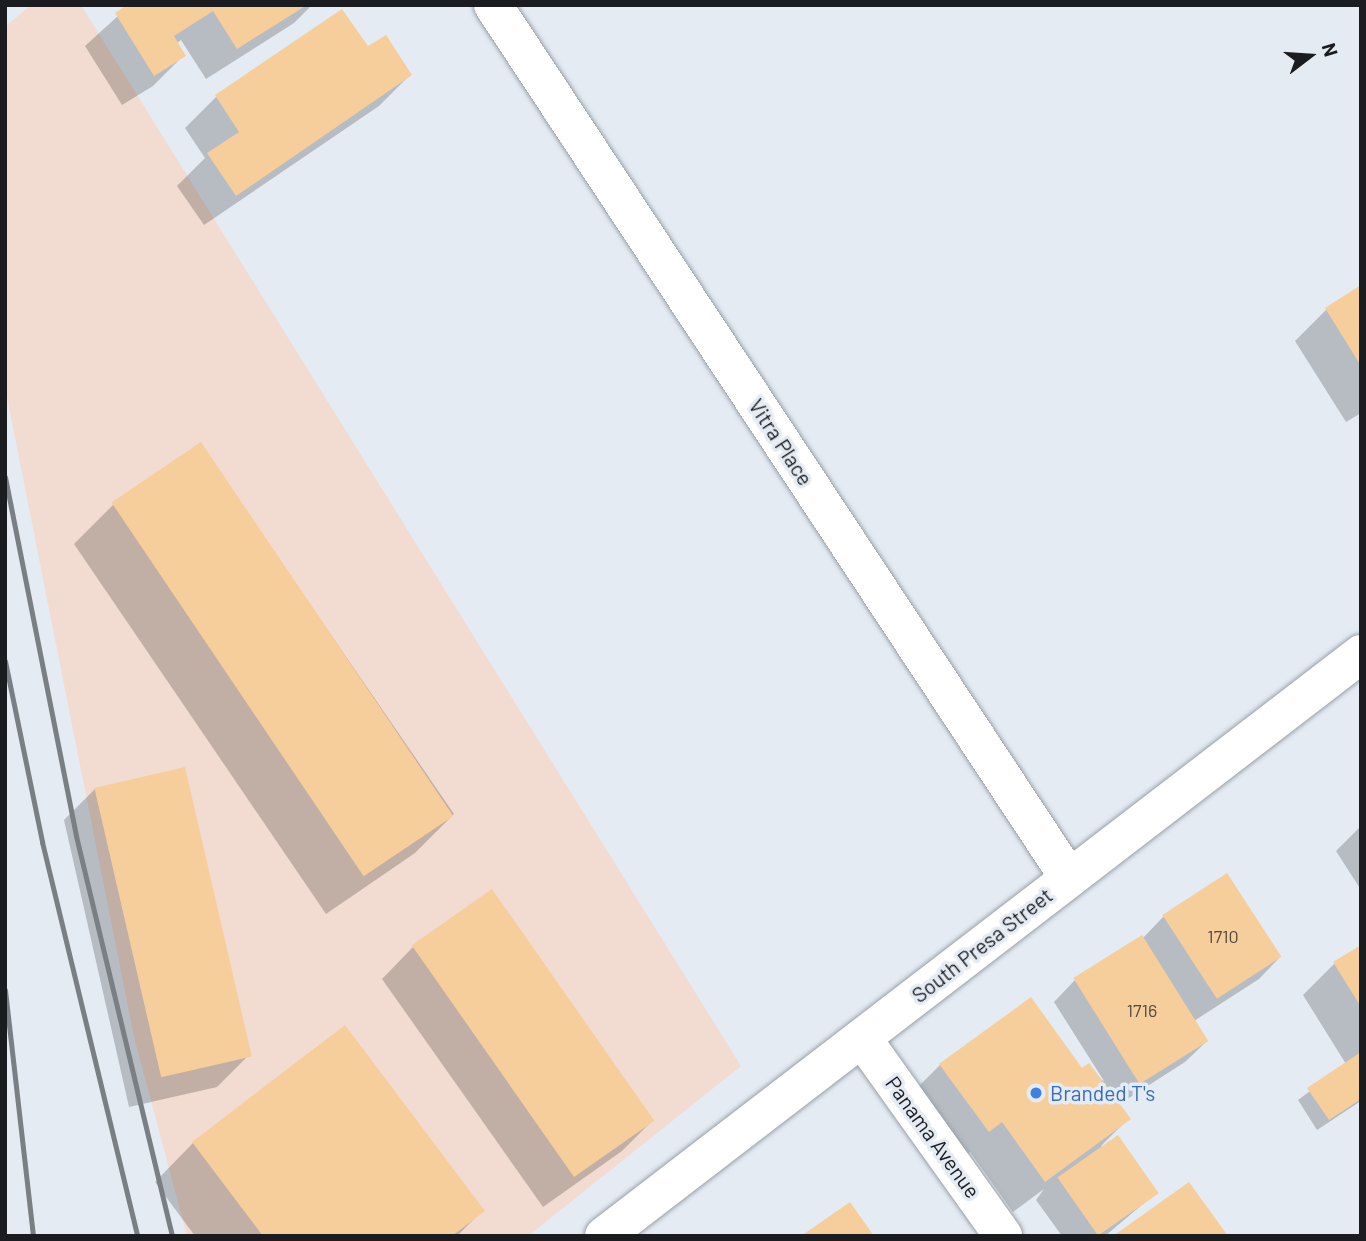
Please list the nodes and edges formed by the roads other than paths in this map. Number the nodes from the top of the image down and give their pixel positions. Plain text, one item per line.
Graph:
1 (493, 5) edge
2 (1361, 654) edge
3 (1069, 878) junction
4 (862, 1038) junction
5 (604, 1236) edge
6 (1003, 1236) edge

1 - 3 street, Vitra Place
2 - 3 street, South Presa Street
3 - 4 street, South Presa Street
4 - 5 street, South Presa Street
4 - 6 street, Panama Avenue

